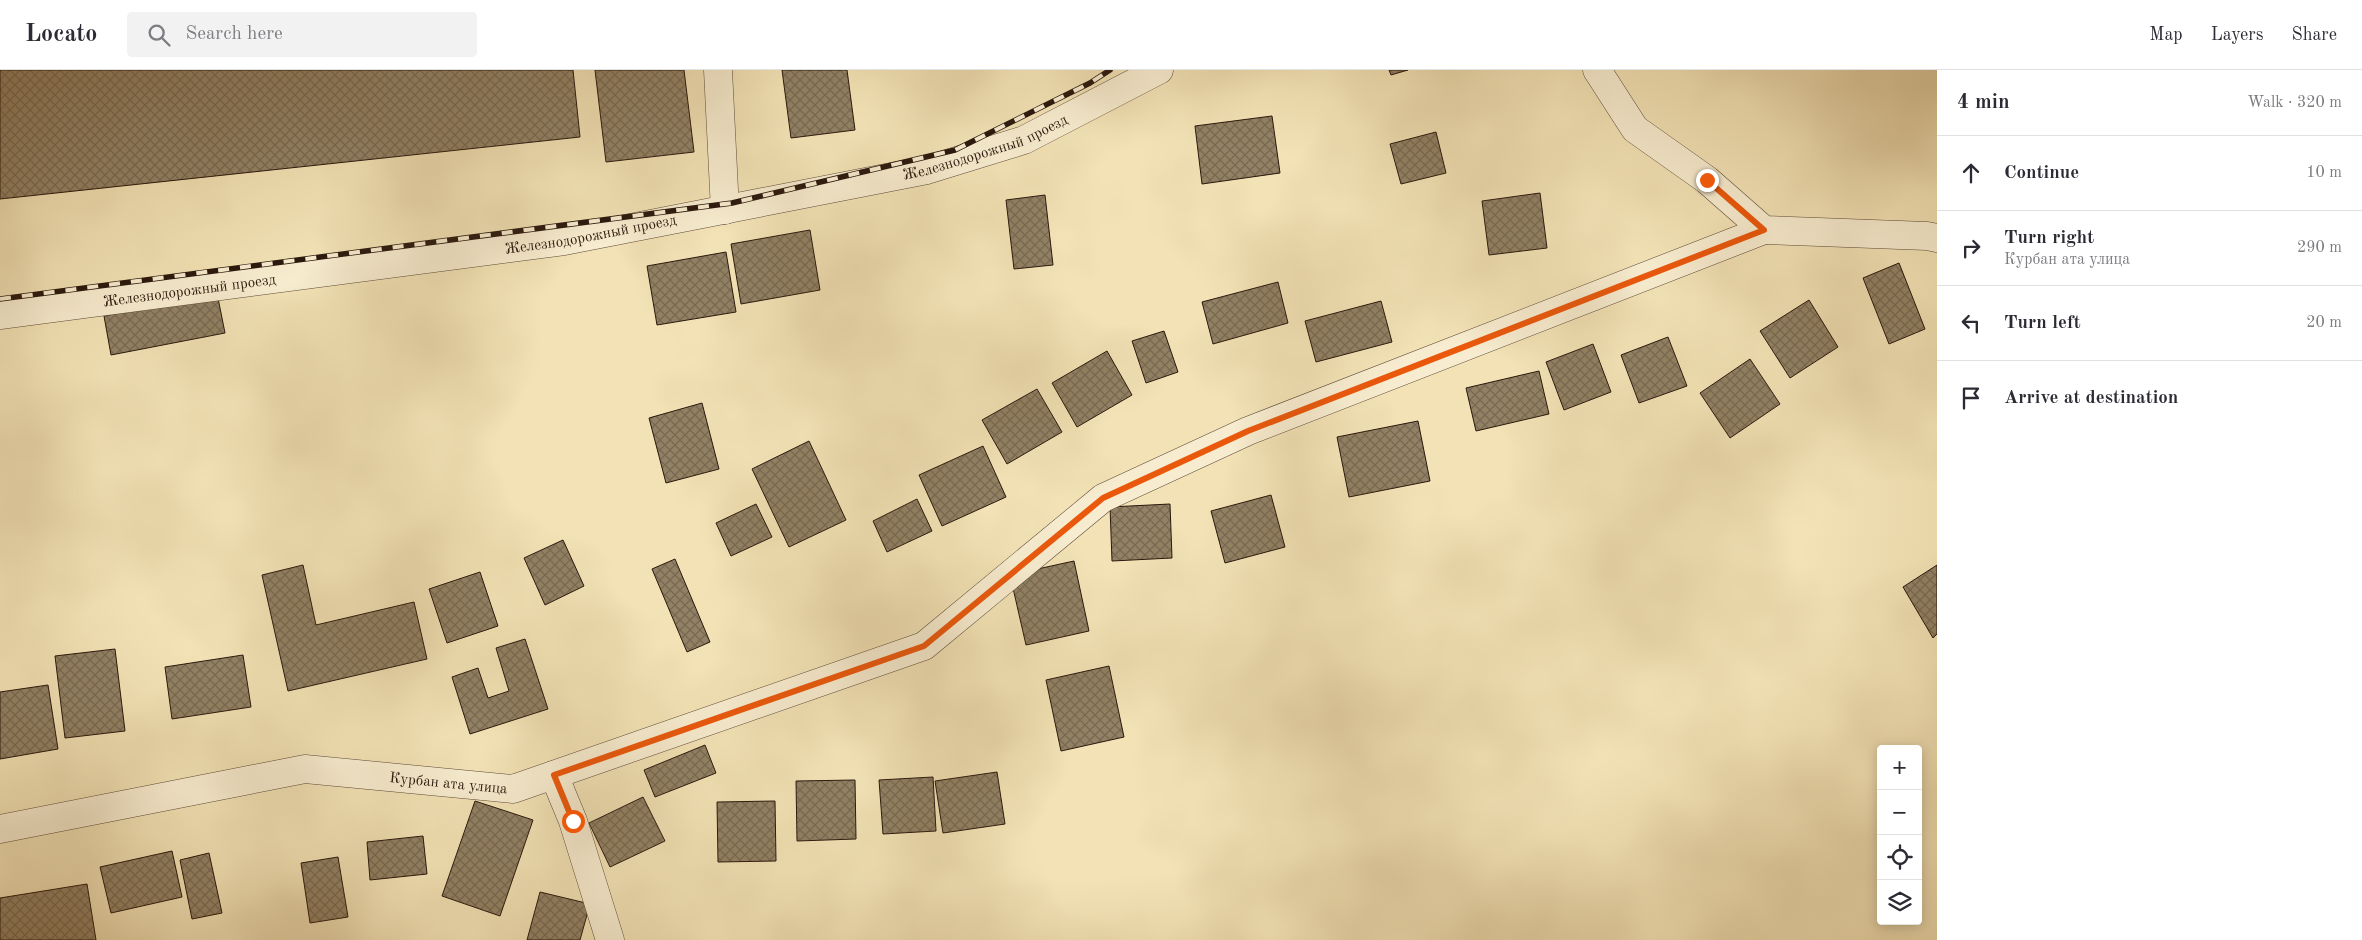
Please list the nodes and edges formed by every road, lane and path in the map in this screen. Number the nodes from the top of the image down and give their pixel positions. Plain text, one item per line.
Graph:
1 (718, 70) edge
2 (1159, 70) edge
3 (1597, 70) edge
4 (724, 210) junction
5 (1764, 230) junction
6 (1937, 238) edge
7 (0, 315) edge
8 (554, 775) junction
9 (0, 829) edge
10 (610, 940) edge

1 - 4 street
2 - 4 street, Железнодорожный проезд
3 - 5 street
4 - 7 street, Железнодорожный проезд
5 - 6 street
5 - 8 street, Курбан ата улица
8 - 9 street, Курбан ата улица
8 - 10 street

